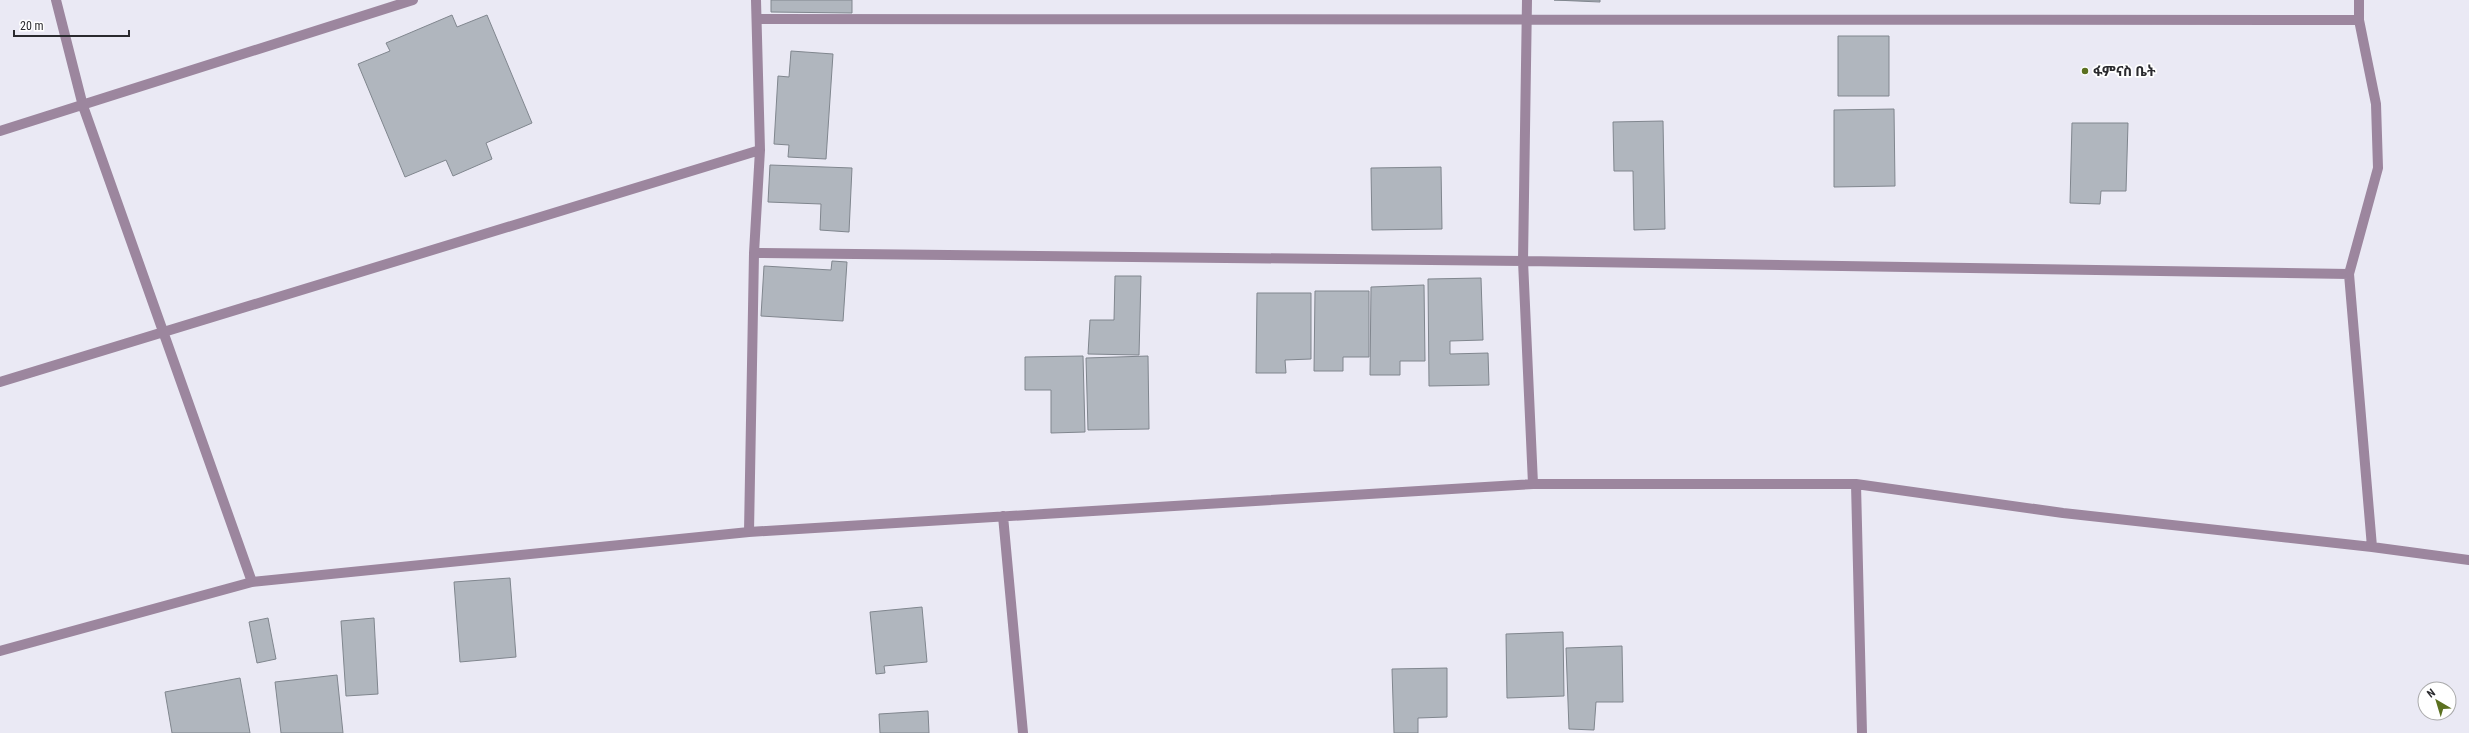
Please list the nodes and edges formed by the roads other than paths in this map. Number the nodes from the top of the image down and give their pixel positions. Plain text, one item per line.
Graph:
1 (56, 0) edge
2 (412, 0) edge
3 (756, 0) edge
4 (1527, 0) edge
5 (2359, 0) edge
6 (757, 19) junction
7 (2359, 20) junction
8 (1527, 21) junction
9 (83, 106) junction
10 (0, 131) edge
11 (760, 150) junction
12 (754, 252) junction
13 (1523, 261) junction
14 (2349, 274) junction
15 (164, 333) junction
16 (0, 382) edge
17 (1533, 484) junction
18 (1856, 484) junction
19 (1003, 516) junction
20 (749, 532) junction
21 (2372, 547) junction
22 (2469, 560) edge
23 (252, 582) junction
24 (0, 652) edge
25 (1023, 733) edge
26 (1862, 733) edge

1 - 9 street
2 - 9 street
3 - 6 street
4 - 8 street
5 - 7 street
6 - 8 street
6 - 11 street
7 - 8 street
7 - 14 street
8 - 13 street
9 - 10 street
9 - 15 street
11 - 12 street
11 - 15 street
12 - 13 street
12 - 20 street
13 - 14 street
13 - 17 street
14 - 21 street
15 - 16 street
15 - 23 street
17 - 18 street
17 - 19 street
18 - 21 street
18 - 26 street
19 - 20 street
19 - 25 street
20 - 23 street
21 - 22 street
23 - 24 street

